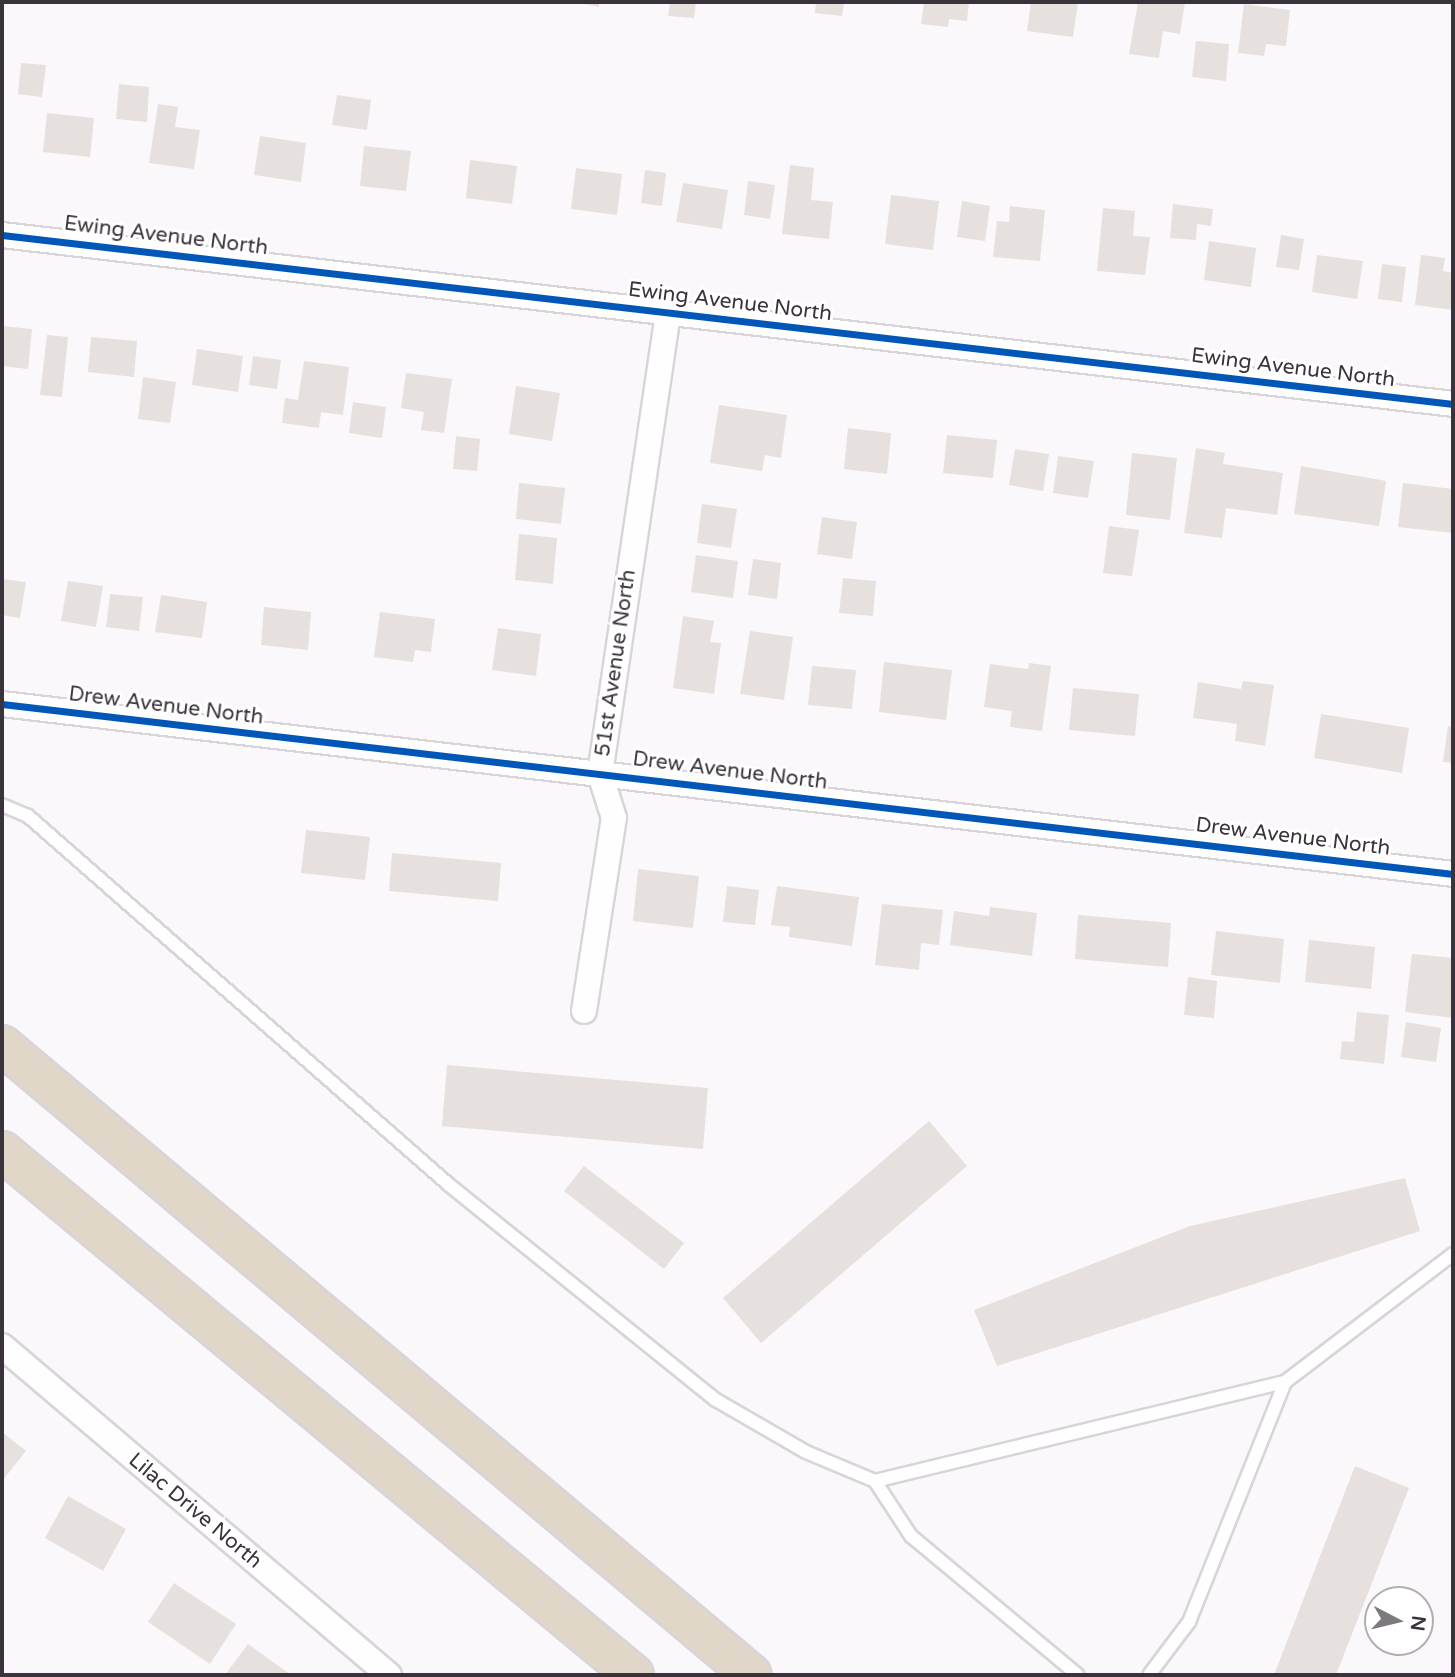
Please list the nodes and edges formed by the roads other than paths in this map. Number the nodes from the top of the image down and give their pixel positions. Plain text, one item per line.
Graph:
1 (2, 235) edge
2 (668, 313) junction
3 (1453, 404) edge
4 (2, 704) edge
5 (600, 774) junction
6 (2, 806) edge
7 (1453, 874) edge
8 (584, 1011) dead end
9 (2, 1045) edge
10 (2, 1151) edge
11 (1453, 1254) edge
12 (2, 1346) edge
13 (1285, 1382) junction
14 (875, 1482) junction
15 (389, 1675) edge
16 (634, 1675) edge
17 (752, 1675) edge
18 (1079, 1675) edge
19 (1149, 1675) edge

1 - 2 street, Ewing Avenue North
2 - 3 street, Ewing Avenue North
2 - 5 street, 51st Avenue North
4 - 5 street, Drew Avenue North
5 - 7 street, Drew Avenue North
5 - 8 street, 51st Avenue North
6 - 14 lane
9 - 17 highway
10 - 16 highway
11 - 13 lane
12 - 15 street, Lilac Drive North
13 - 14 lane
13 - 19 lane
14 - 18 lane

